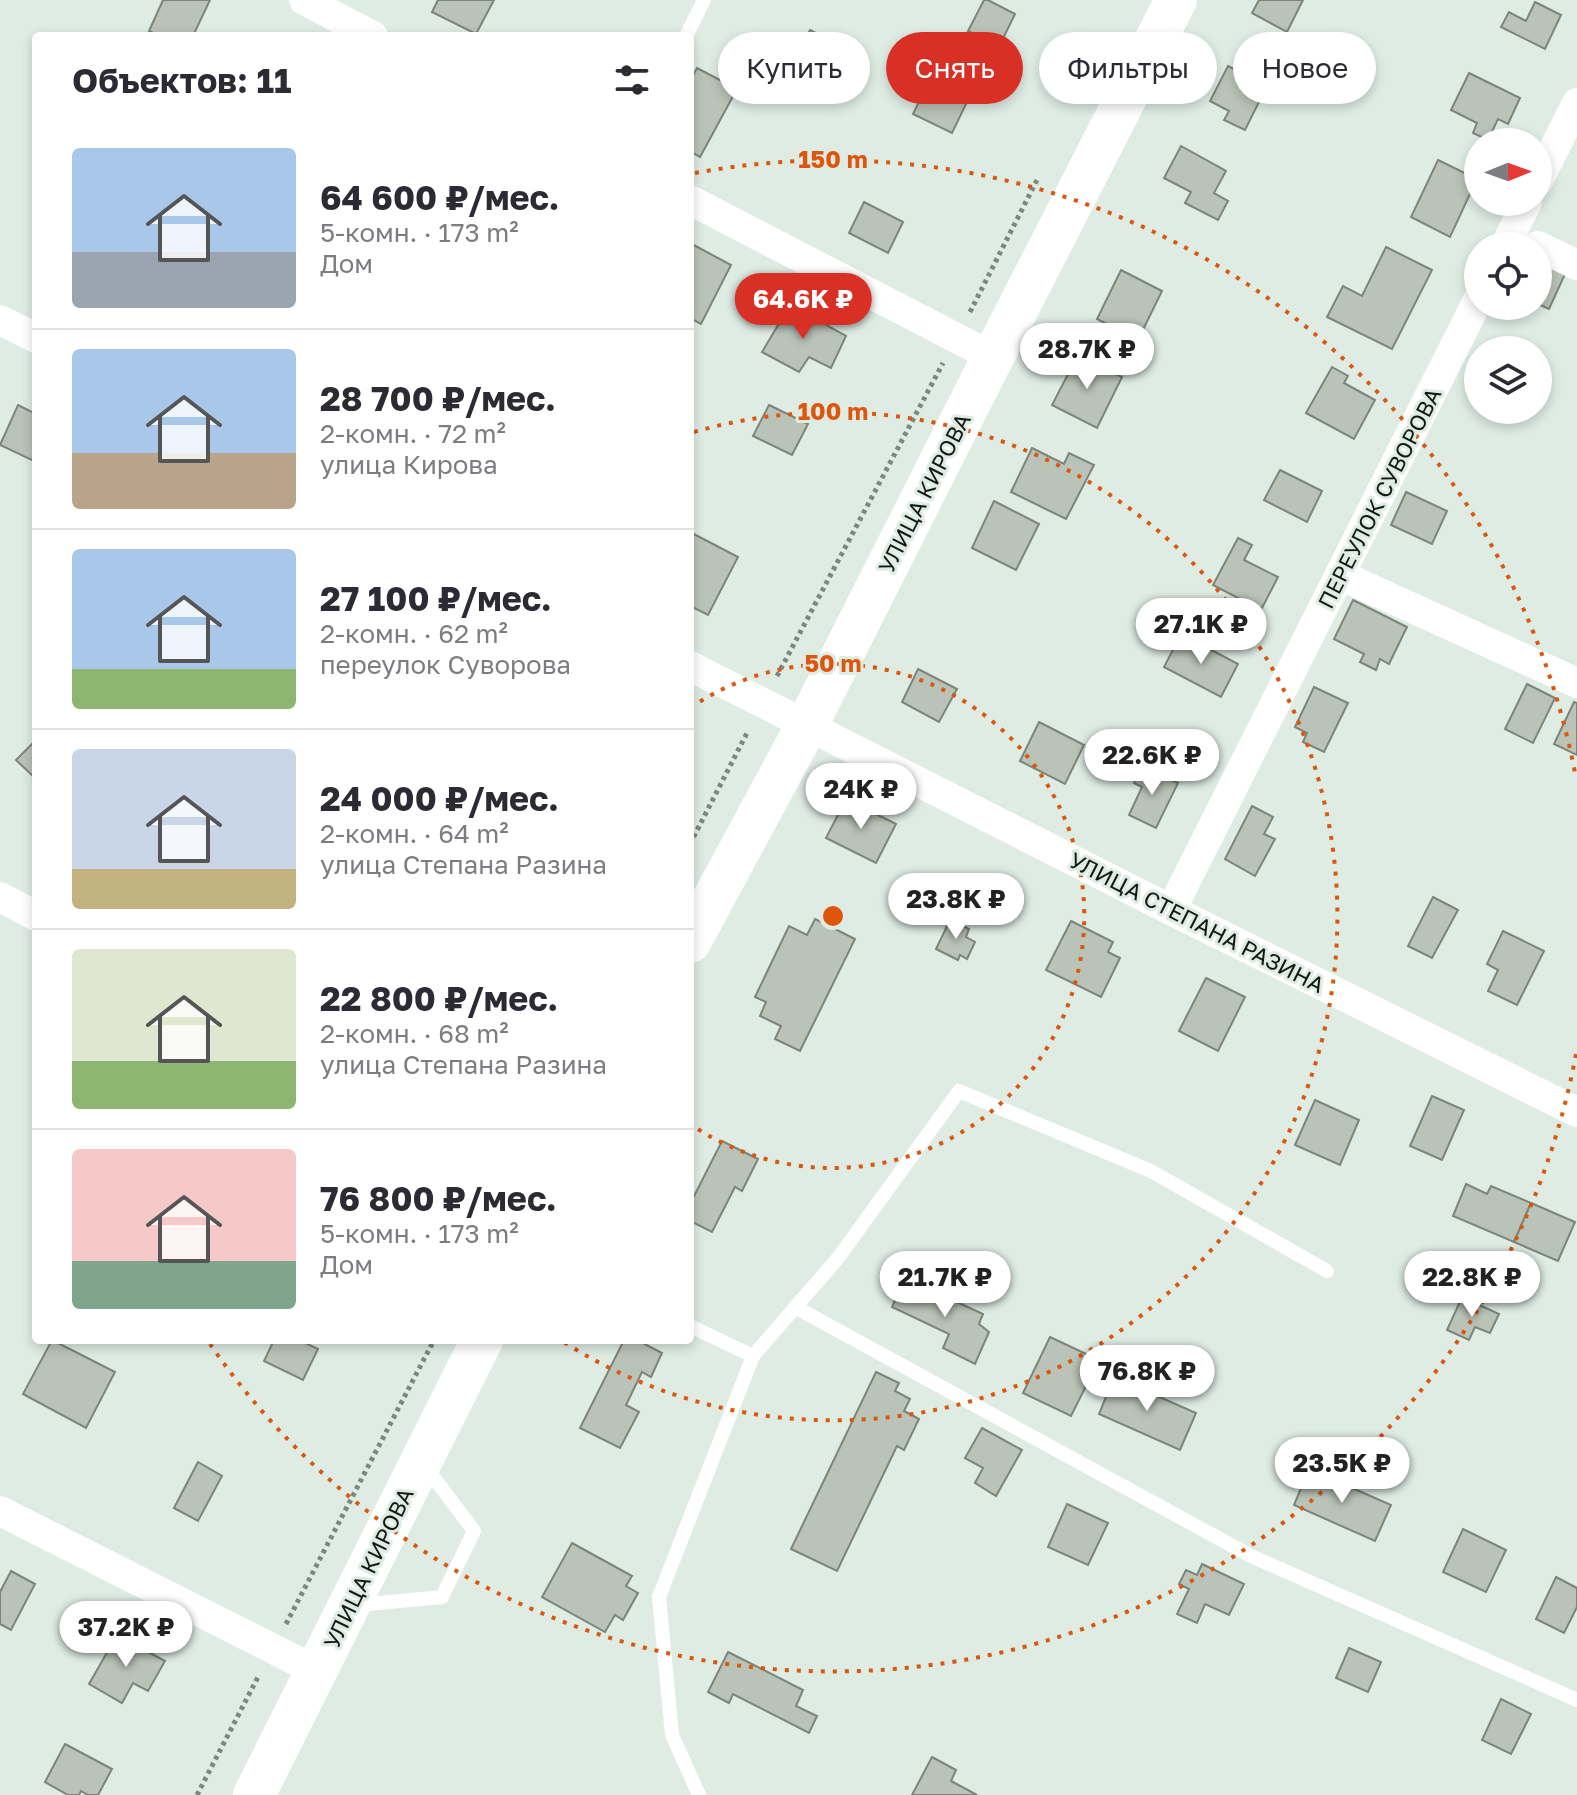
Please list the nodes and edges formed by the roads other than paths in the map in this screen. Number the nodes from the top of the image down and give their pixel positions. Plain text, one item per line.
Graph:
1 (304, 0) edge
2 (704, 0) edge
3 (1176, 0) edge
4 (365, 32) edge
5 (688, 32) edge
6 (1577, 103) edge
7 (1552, 153) edge
8 (694, 202) edge
9 (1552, 255) edge
10 (1577, 265) edge
11 (0, 320) edge
12 (1468, 320) edge
13 (32, 336) edge
14 (993, 357) junction
15 (1340, 575) junction
16 (694, 668) edge
17 (1577, 683) edge
18 (807, 725) junction
19 (0, 897) edge
20 (1171, 910) junction
21 (32, 914) edge
22 (694, 935) edge
23 (1577, 1112) edge
24 (1327, 1271) dead end
25 (795, 1307) junction
26 (694, 1328) edge
27 (480, 1344) edge
28 (753, 1356) junction
29 (421, 1462) junction
30 (0, 1511) edge
31 (349, 1606) junction
32 (317, 1671) junction
33 (1577, 1700) edge
34 (254, 1795) edge
35 (699, 1795) edge

1 - 4 street
2 - 5 lane
3 - 14 street, УЛИЦА КИРОВА
6 - 7 street
8 - 14 street
9 - 10 street
11 - 13 street
12 - 15 street, ПЕРЕУЛОК СУВОРОВА
14 - 18 street, УЛИЦА КИРОВА
15 - 17 street
15 - 20 street, ПЕРЕУЛОК СУВОРОВА
16 - 18 street, УЛИЦА СТЕПАНА РАЗИНА
18 - 20 street, УЛИЦА СТЕПАНА РАЗИНА
18 - 22 street, УЛИЦА КИРОВА
19 - 21 street
20 - 23 street, УЛИЦА СТЕПАНА РАЗИНА
24 - 25 lane
25 - 28 lane
25 - 33 lane
26 - 28 lane
27 - 29 street, УЛИЦА КИРОВА
28 - 35 lane
29 - 31 street, УЛИЦА КИРОВА
29 - 31 lane
30 - 32 street
31 - 32 street, УЛИЦА КИРОВА
32 - 34 street, УЛИЦА КИРОВА

